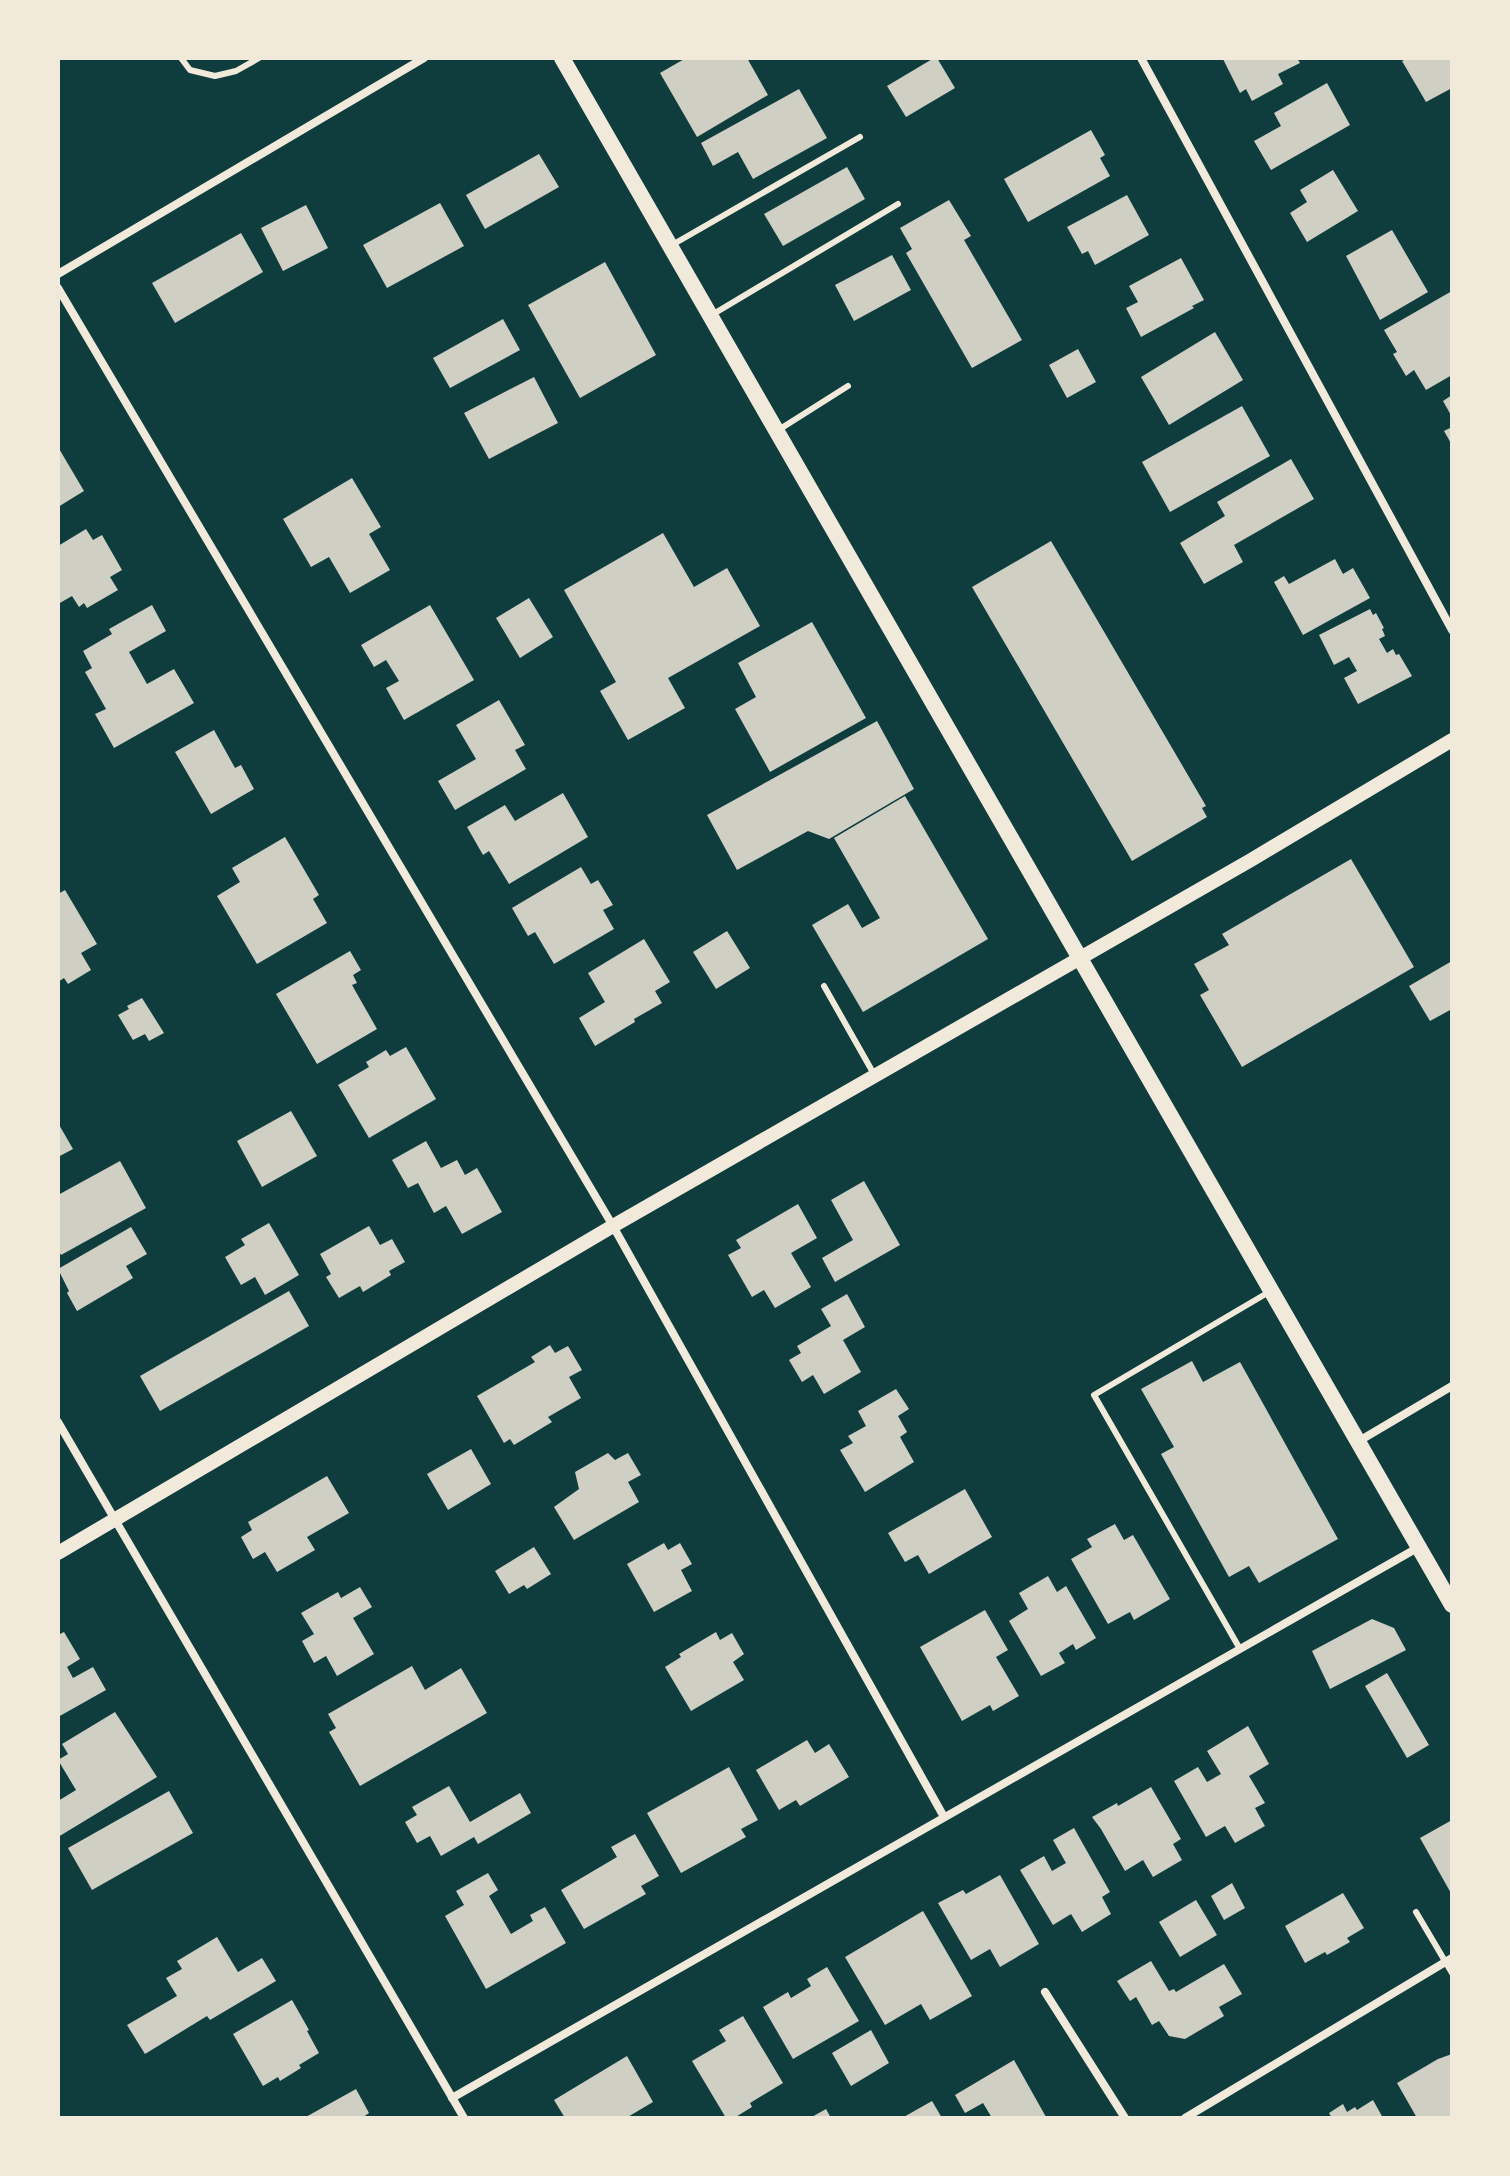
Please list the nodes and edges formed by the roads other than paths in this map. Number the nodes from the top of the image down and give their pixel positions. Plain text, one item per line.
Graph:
1 (181, 58) edge
2 (259, 58) edge
3 (424, 58) edge
4 (562, 58) edge
5 (1141, 58) edge
6 (860, 137) dead end
7 (898, 204) dead end
8 (670, 246) junction
9 (58, 274) edge
10 (58, 288) edge
11 (710, 316) junction
12 (848, 386) dead end
13 (777, 431) junction
14 (1452, 630) edge
15 (1452, 740) edge
16 (1080, 959) junction
17 (824, 986) dead end
18 (875, 1076) junction
19 (613, 1226) junction
20 (1272, 1290) junction
21 (1452, 1386) edge
22 (58, 1422) edge
23 (1359, 1441) junction
24 (115, 1519) junction
25 (1419, 1547) junction
26 (58, 1553) edge
27 (1452, 1605) edge
28 (1240, 1649) junction
29 (944, 1817) junction
30 (1416, 1912) dead end
31 (1449, 1960) edge
32 (1452, 1973) edge
33 (1045, 1992) dead end
34 (452, 2098) junction
35 (464, 2118) edge
36 (1125, 2118) edge
37 (1185, 2118) edge

1 - 2 lane
3 - 9 street
4 - 8 main road
5 - 14 street
6 - 8 lane
7 - 11 lane
8 - 11 main road
10 - 19 street
11 - 13 main road
12 - 13 lane
13 - 16 main road
15 - 16 street
16 - 18 street
16 - 20 main road
17 - 18 lane
18 - 19 street
19 - 24 street
19 - 29 street
20 - 23 main road
20 - 28 lane
21 - 23 street
22 - 24 street
23 - 25 main road
24 - 26 street
24 - 34 street
25 - 27 main road
25 - 28 street
28 - 29 street
29 - 34 street
30 - 31 lane
31 - 32 lane
31 - 37 street
33 - 36 street
34 - 35 street

